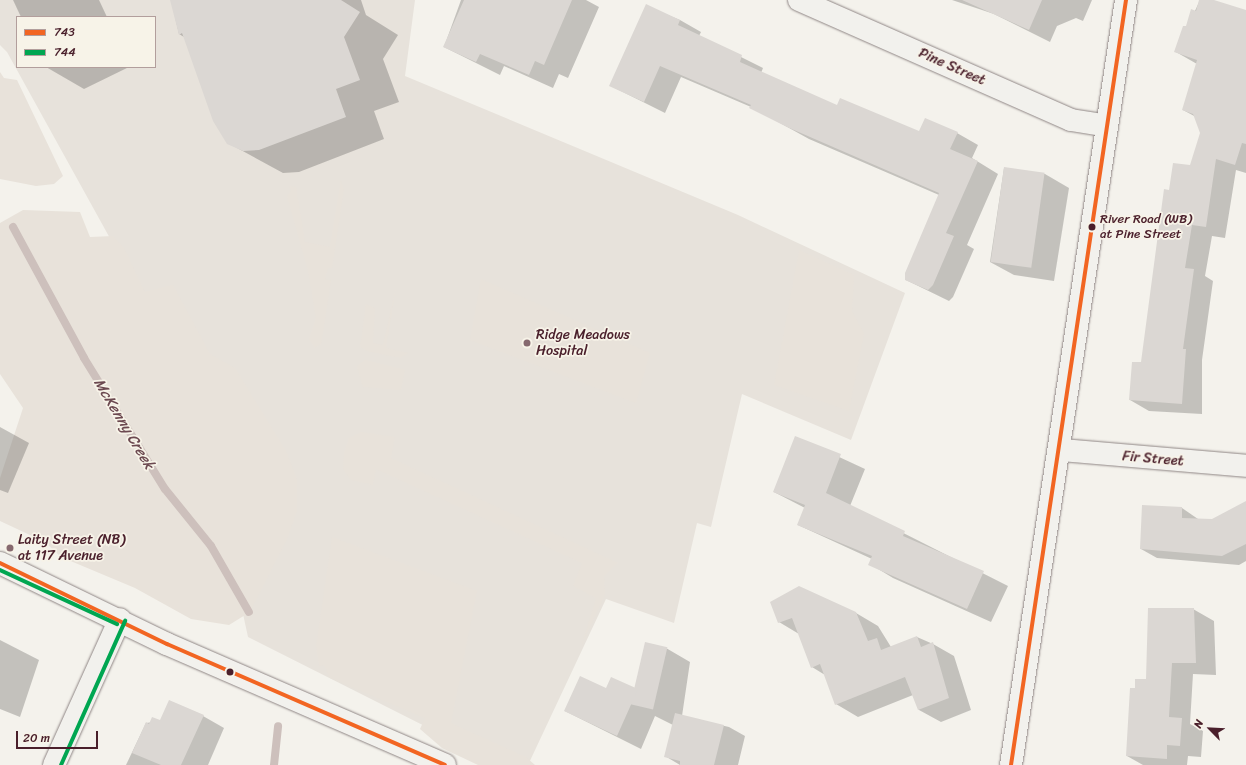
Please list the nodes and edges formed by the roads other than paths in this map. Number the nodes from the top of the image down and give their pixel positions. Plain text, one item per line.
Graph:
1 (799, 0) edge
2 (1126, 0) edge
3 (1107, 126) junction
4 (1061, 450) junction
5 (1246, 466) edge
6 (0, 563) edge
7 (120, 619) junction
8 (54, 765) edge
9 (445, 765) edge
10 (1010, 765) edge

1 - 3 street, Pine Street
2 - 3 street
3 - 4 street
4 - 5 street, Fir Street
4 - 10 street
6 - 7 street
7 - 8 street
7 - 9 street

